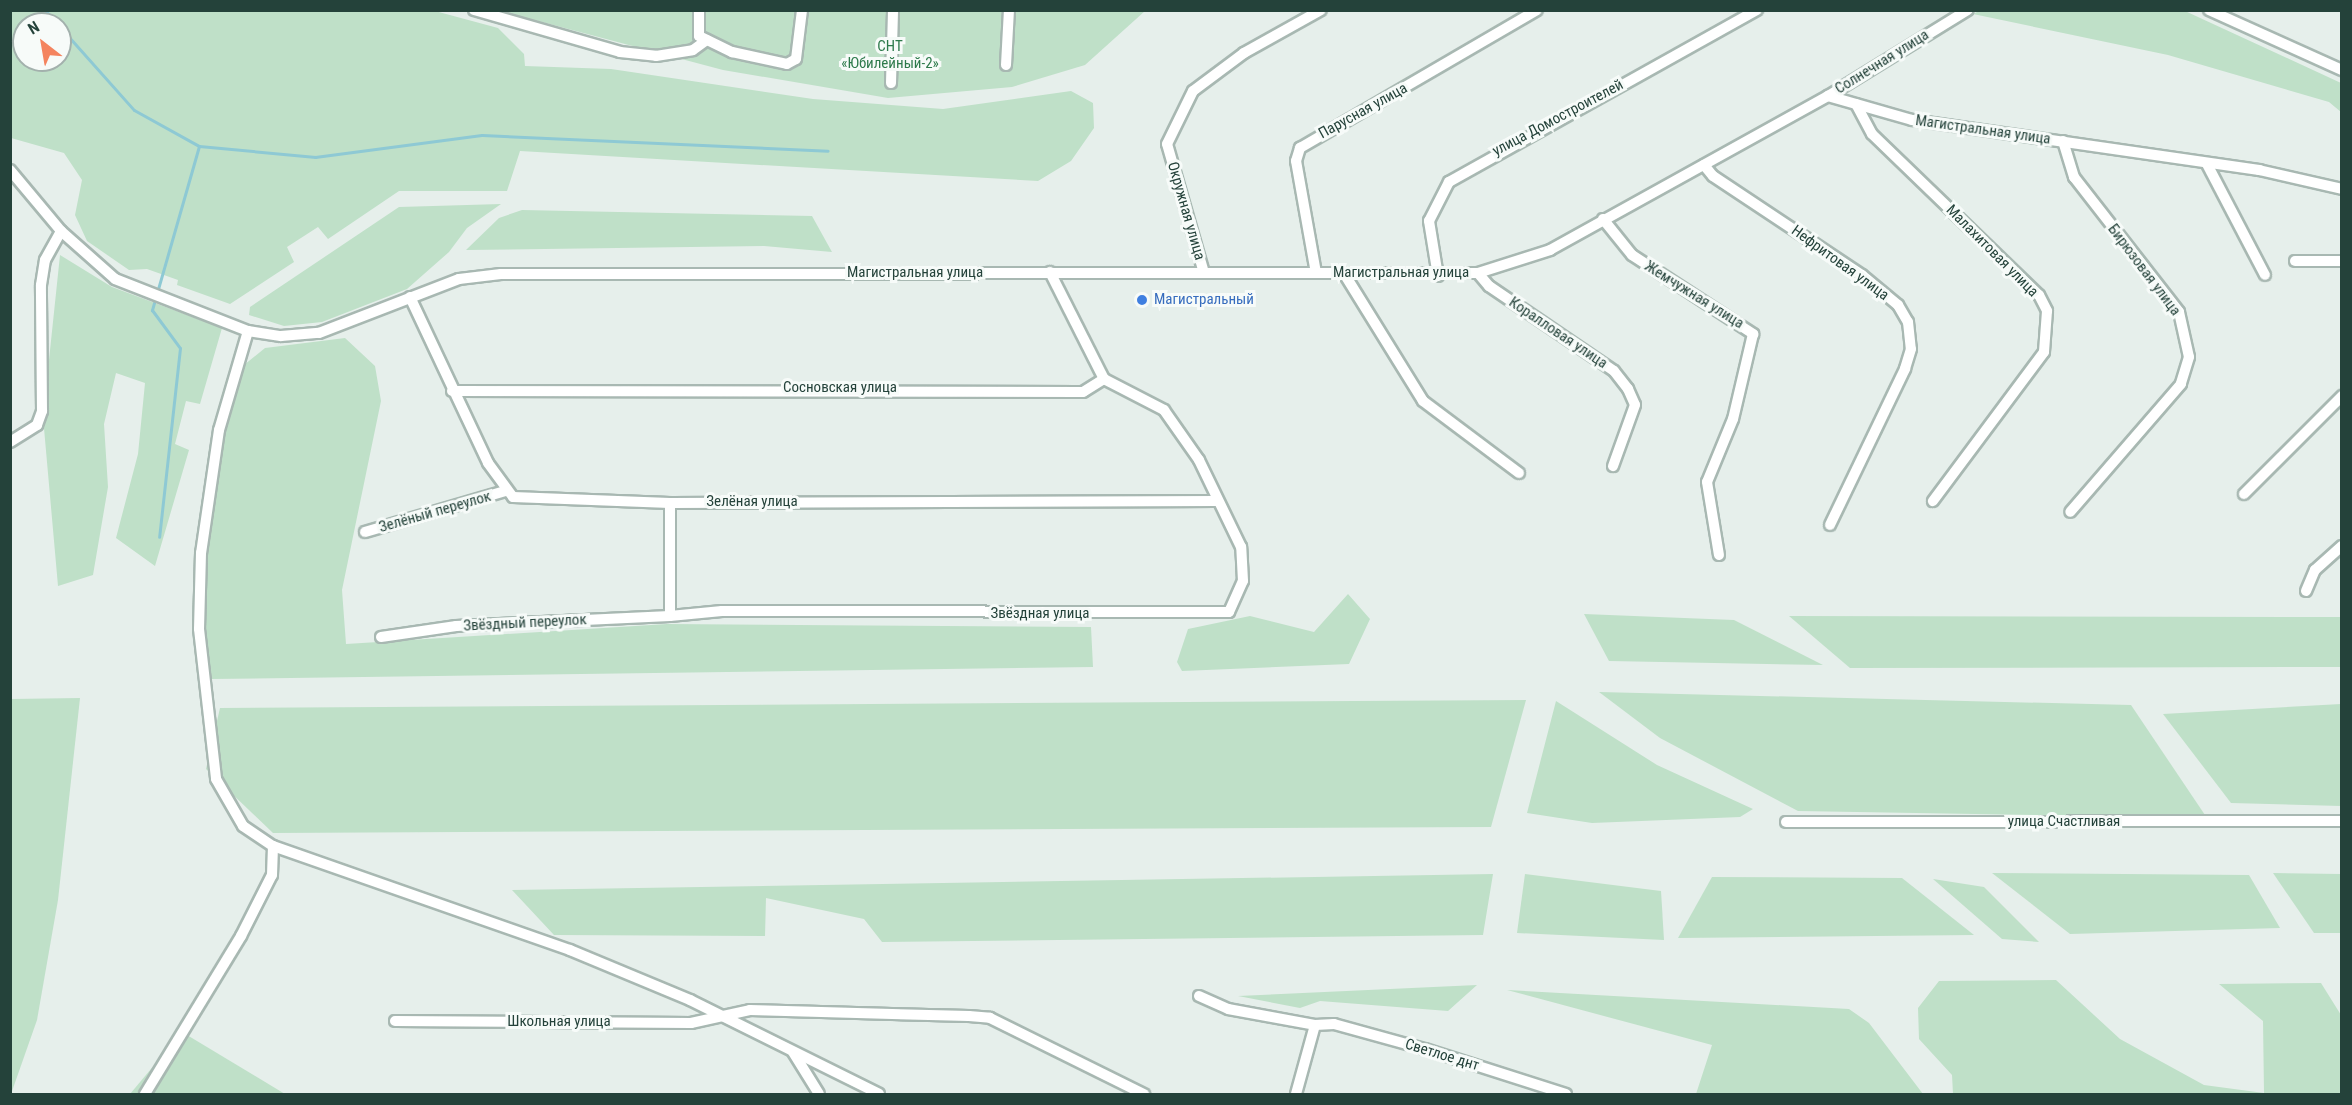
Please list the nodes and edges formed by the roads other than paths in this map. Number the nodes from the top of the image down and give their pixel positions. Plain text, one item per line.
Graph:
1 (474, 10) edge
2 (699, 10) edge
3 (802, 10) edge
4 (893, 10) edge
5 (1009, 10) edge
6 (1321, 10) edge
7 (1537, 10) edge
8 (1757, 10) edge
9 (1968, 10) edge
10 (2209, 10) edge
11 (707, 40) junction
12 (1006, 65) dead end
13 (2342, 70) edge
14 (891, 83) dead end
15 (1828, 96) junction
16 (1857, 104) junction
17 (2063, 141) junction
18 (2207, 164) junction
19 (1704, 165) junction
20 (10, 170) edge
21 (2342, 189) edge
22 (1603, 219) junction
23 (61, 231) junction
24 (2295, 261) dead end
25 (2342, 261) edge
26 (1050, 272) junction
27 (1204, 273) junction
28 (1316, 273) junction
29 (1478, 273) junction
30 (1345, 275) junction
31 (2265, 275) dead end
32 (1437, 276) junction
33 (410, 297) junction
34 (248, 331) junction
35 (1104, 379) junction
36 (452, 391) junction
37 (2342, 396) edge
38 (10, 442) edge
39 (1613, 466) dead end
40 (1519, 473) dead end
41 (505, 491) junction
42 (2244, 494) dead end
43 (1217, 501) junction
44 (1933, 501) dead end
45 (670, 502) junction
46 (2070, 512) dead end
47 (1830, 525) dead end
48 (365, 532) dead end
49 (2342, 546) edge
50 (1719, 555) dead end
51 (2306, 591) dead end
52 (670, 616) junction
53 (381, 637) dead end
54 (2342, 821) edge
55 (1786, 822) dead end
56 (273, 846) junction
57 (1198, 996) dead end
58 (723, 1017) junction
59 (395, 1021) dead end
60 (1316, 1025) junction
61 (793, 1052) junction
62 (145, 1095) edge
63 (819, 1095) edge
64 (879, 1095) edge
65 (1144, 1095) edge
66 (1296, 1095) edge
67 (1566, 1095) edge

1 - 11 street
2 - 11 street
3 - 11 street
4 - 14 street
5 - 12 street
6 - 27 street, Окружная улица
7 - 28 street, Парусная улица
8 - 32 street, улица Домостроителей
9 - 15 street, Солнечная улица
10 - 13 street
15 - 16 street, Магистральная улица
15 - 19 street, Магистральная улица
16 - 17 street, Магистральная улица
16 - 44 street, Малахитовая улица
17 - 18 street, Магистральная улица
17 - 46 street, Бирюзовая улица
18 - 21 street, Магистральная улица
18 - 31 street
19 - 22 street, Магистральная улица
19 - 47 street, Нефритовая улица
20 - 23 street, Магистральная улица
22 - 29 street, Магистральная улица
22 - 50 street, Жемчужная улица
23 - 34 street, Магистральная улица
23 - 38 street
24 - 25 street
26 - 27 street, Магистральная улица
26 - 33 street, Магистральная улица
26 - 35 street
27 - 28 street, Магистральная улица
28 - 30 street, Магистральная улица
29 - 32 street, Магистральная улица
29 - 39 street, Коралловая улица
30 - 32 street, Магистральная улица
30 - 40 street
33 - 34 street, Магистральная улица
33 - 36 street
34 - 56 street
35 - 36 street, Сосновская улица
35 - 43 street, Звёздная улица
36 - 41 street
37 - 42 street
41 - 45 street, Зелёная улица
41 - 48 street, Зелёный переулок
43 - 45 street, Зелёная улица
43 - 52 street, Звёздная улица
45 - 52 street
49 - 51 street
52 - 53 street, Звёздный переулок
54 - 55 street, улица Счастливая
56 - 58 street
56 - 62 street
57 - 60 street, Светлое днт
58 - 59 street, Школьная улица
58 - 61 street
58 - 65 street, Школьная улица
60 - 66 street
60 - 67 street, Светлое днт
61 - 63 street
61 - 64 street

